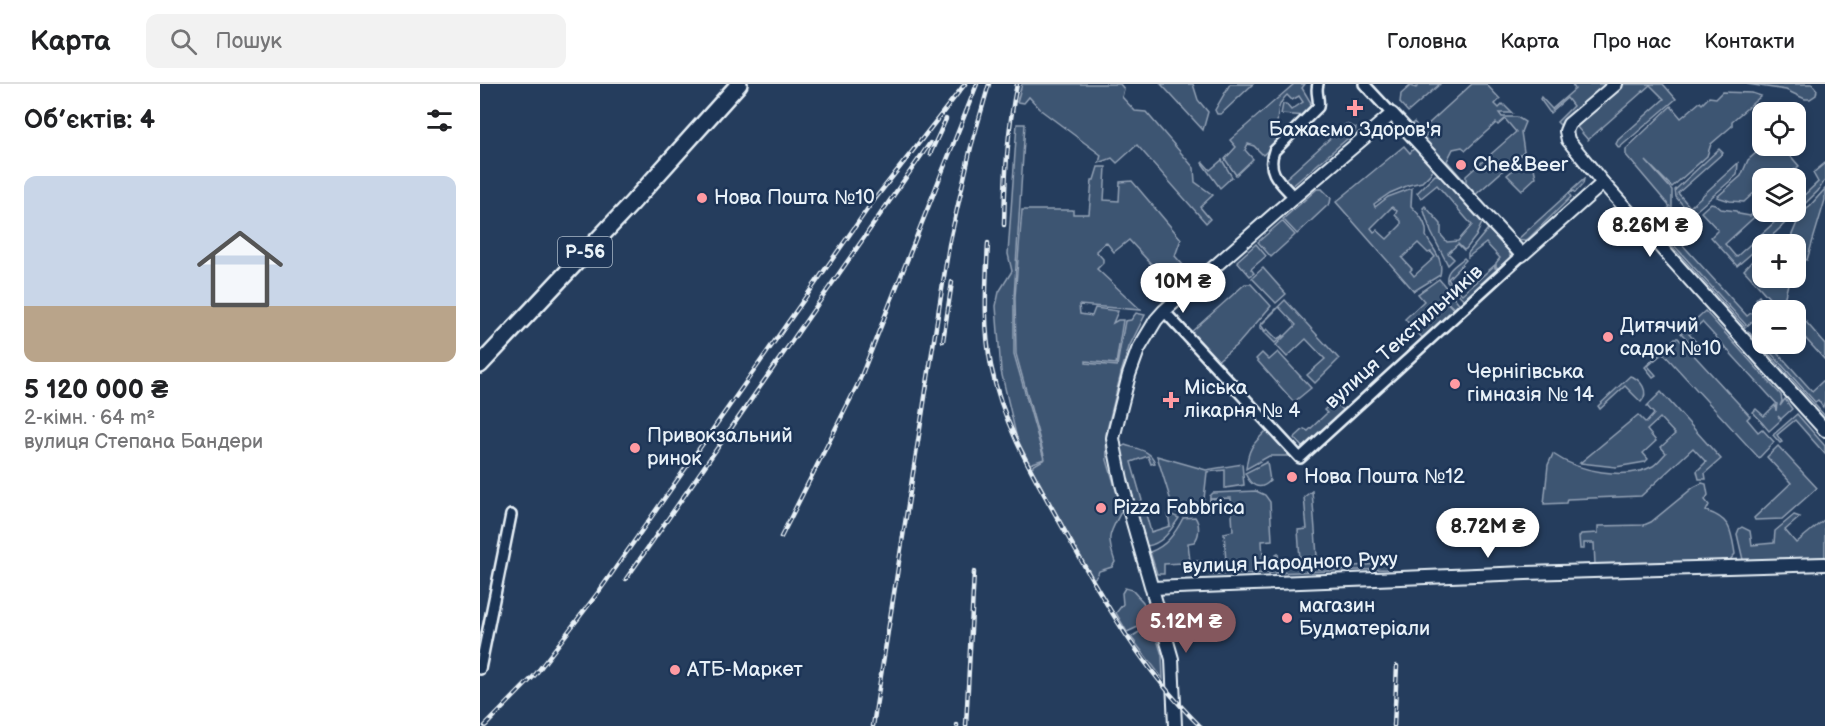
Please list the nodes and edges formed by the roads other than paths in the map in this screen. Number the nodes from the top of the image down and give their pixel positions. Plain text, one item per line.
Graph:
1 (739, 84) edge
2 (1318, 84) edge
3 (1364, 84) edge
4 (1616, 84) edge
5 (1392, 114) junction
6 (1603, 183) junction
7 (1294, 197) junction
8 (1522, 255) junction
9 (1164, 311) junction
10 (480, 365) edge
11 (1825, 430) edge
12 (512, 515) dead end
13 (1825, 564) edge
14 (1152, 588) junction
15 (480, 669) edge
16 (1175, 726) edge

1 - 10 main road, Р-56
2 - 7 street
3 - 5 street
4 - 6 street
5 - 7 street
5 - 8 street
6 - 8 street, вулиця Текстильників
6 - 11 street
7 - 9 street
8 - 9 street, вулиця Текстильників
9 - 14 street
12 - 15 street
13 - 14 street, вулиця Народного Руху
14 - 16 street

